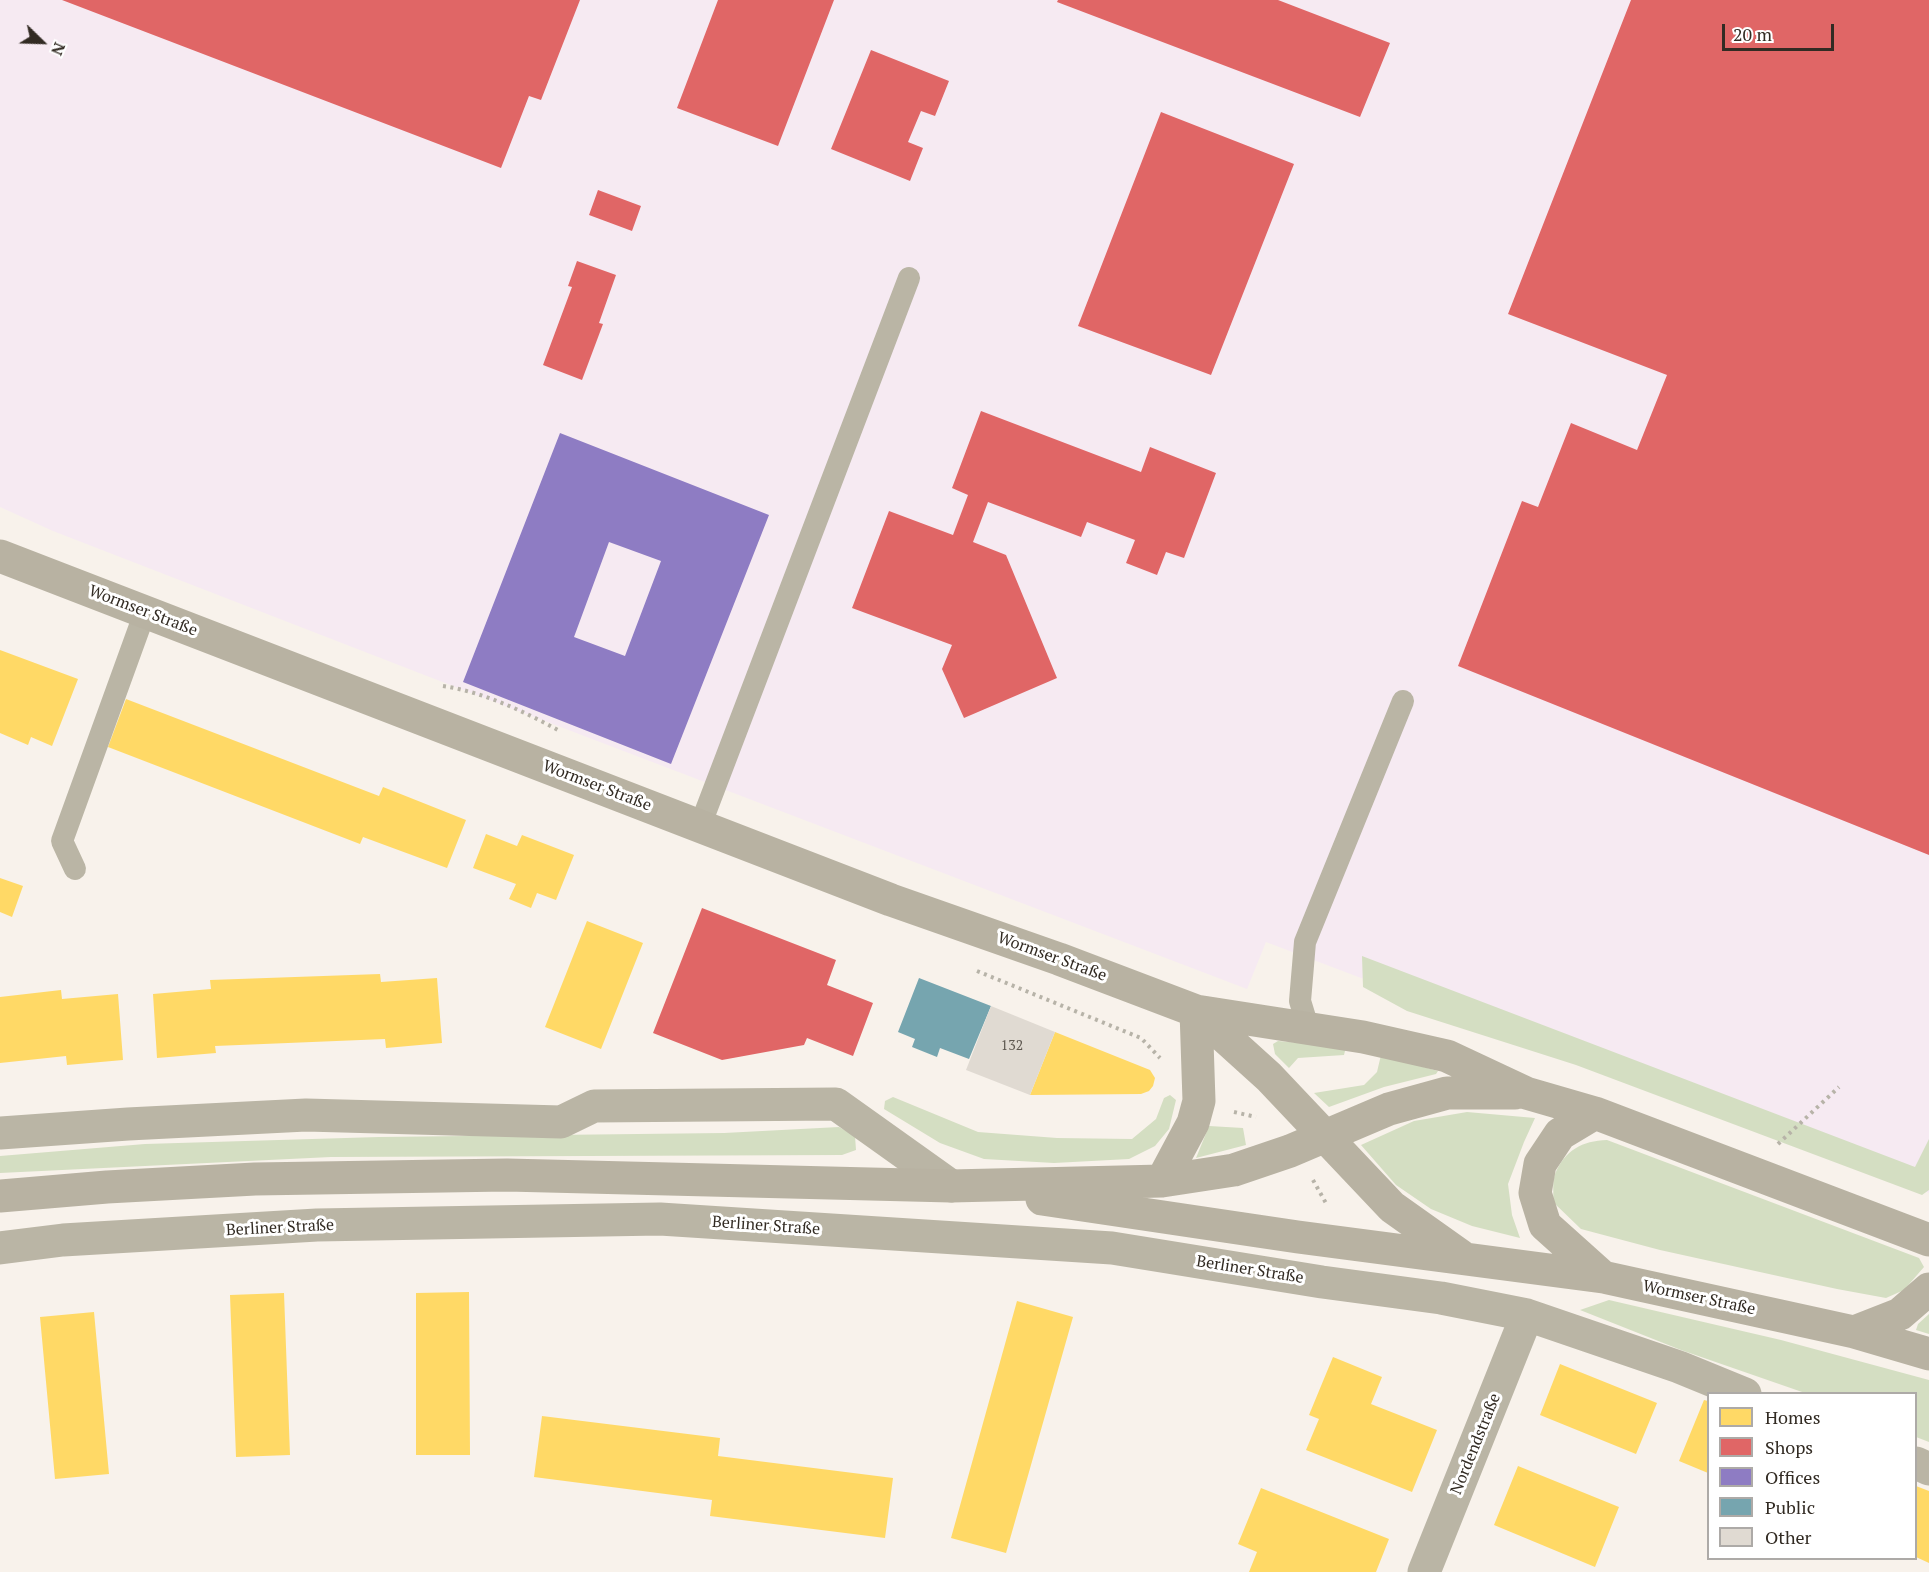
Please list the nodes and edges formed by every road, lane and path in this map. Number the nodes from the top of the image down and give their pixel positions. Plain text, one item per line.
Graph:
1 (909, 278) dead end
2 (0, 556) edge
3 (146, 612) junction
4 (1403, 701) dead end
5 (700, 826) junction
6 (75, 869) dead end
7 (1196, 1011) junction
8 (1308, 1027) junction
9 (1839, 1088) dead end
10 (1526, 1092) junction
11 (1595, 1113) junction
12 (0, 1133) edge
13 (1326, 1136) junction
14 (1774, 1148) dead end
15 (1290, 1151) junction
16 (1162, 1181) junction
17 (951, 1186) junction
18 (0, 1196) edge
19 (1929, 1240) edge
20 (1328, 1241) junction
21 (0, 1248) edge
22 (1465, 1259) junction
23 (1603, 1277) junction
24 (1929, 1289) edge
25 (1527, 1315) junction
26 (1854, 1332) junction
27 (1929, 1354) edge
28 (1740, 1392) edge
29 (1424, 1572) edge

1 - 5 lane
2 - 3 main road, Wormser Straße
3 - 5 main road, Wormser Straße
3 - 6 lane
4 - 8 lane
5 - 7 main road, Wormser Straße
7 - 8 main road, Wormser Straße
7 - 13 main road, Wormser Straße
7 - 16 main road
8 - 10 main road, Wormser Straße
9 - 14 path
10 - 11 main road, Wormser Straße
10 - 13 main road, Wormser Straße
11 - 19 main road, Wormser Straße
11 - 23 main road
12 - 17 street
13 - 15 main road, Wormser Straße
13 - 22 main road
15 - 16 main road, Wormser Straße
15 - 20 path
16 - 17 main road
17 - 18 main road
17 - 20 main road
20 - 22 main road
21 - 25 street, Berliner Straße
22 - 23 main road, Wormser Straße
23 - 26 main road, Wormser Straße
24 - 26 main road
25 - 28 street
25 - 29 street, Nordendstraße
26 - 27 main road, Wormser Straße

